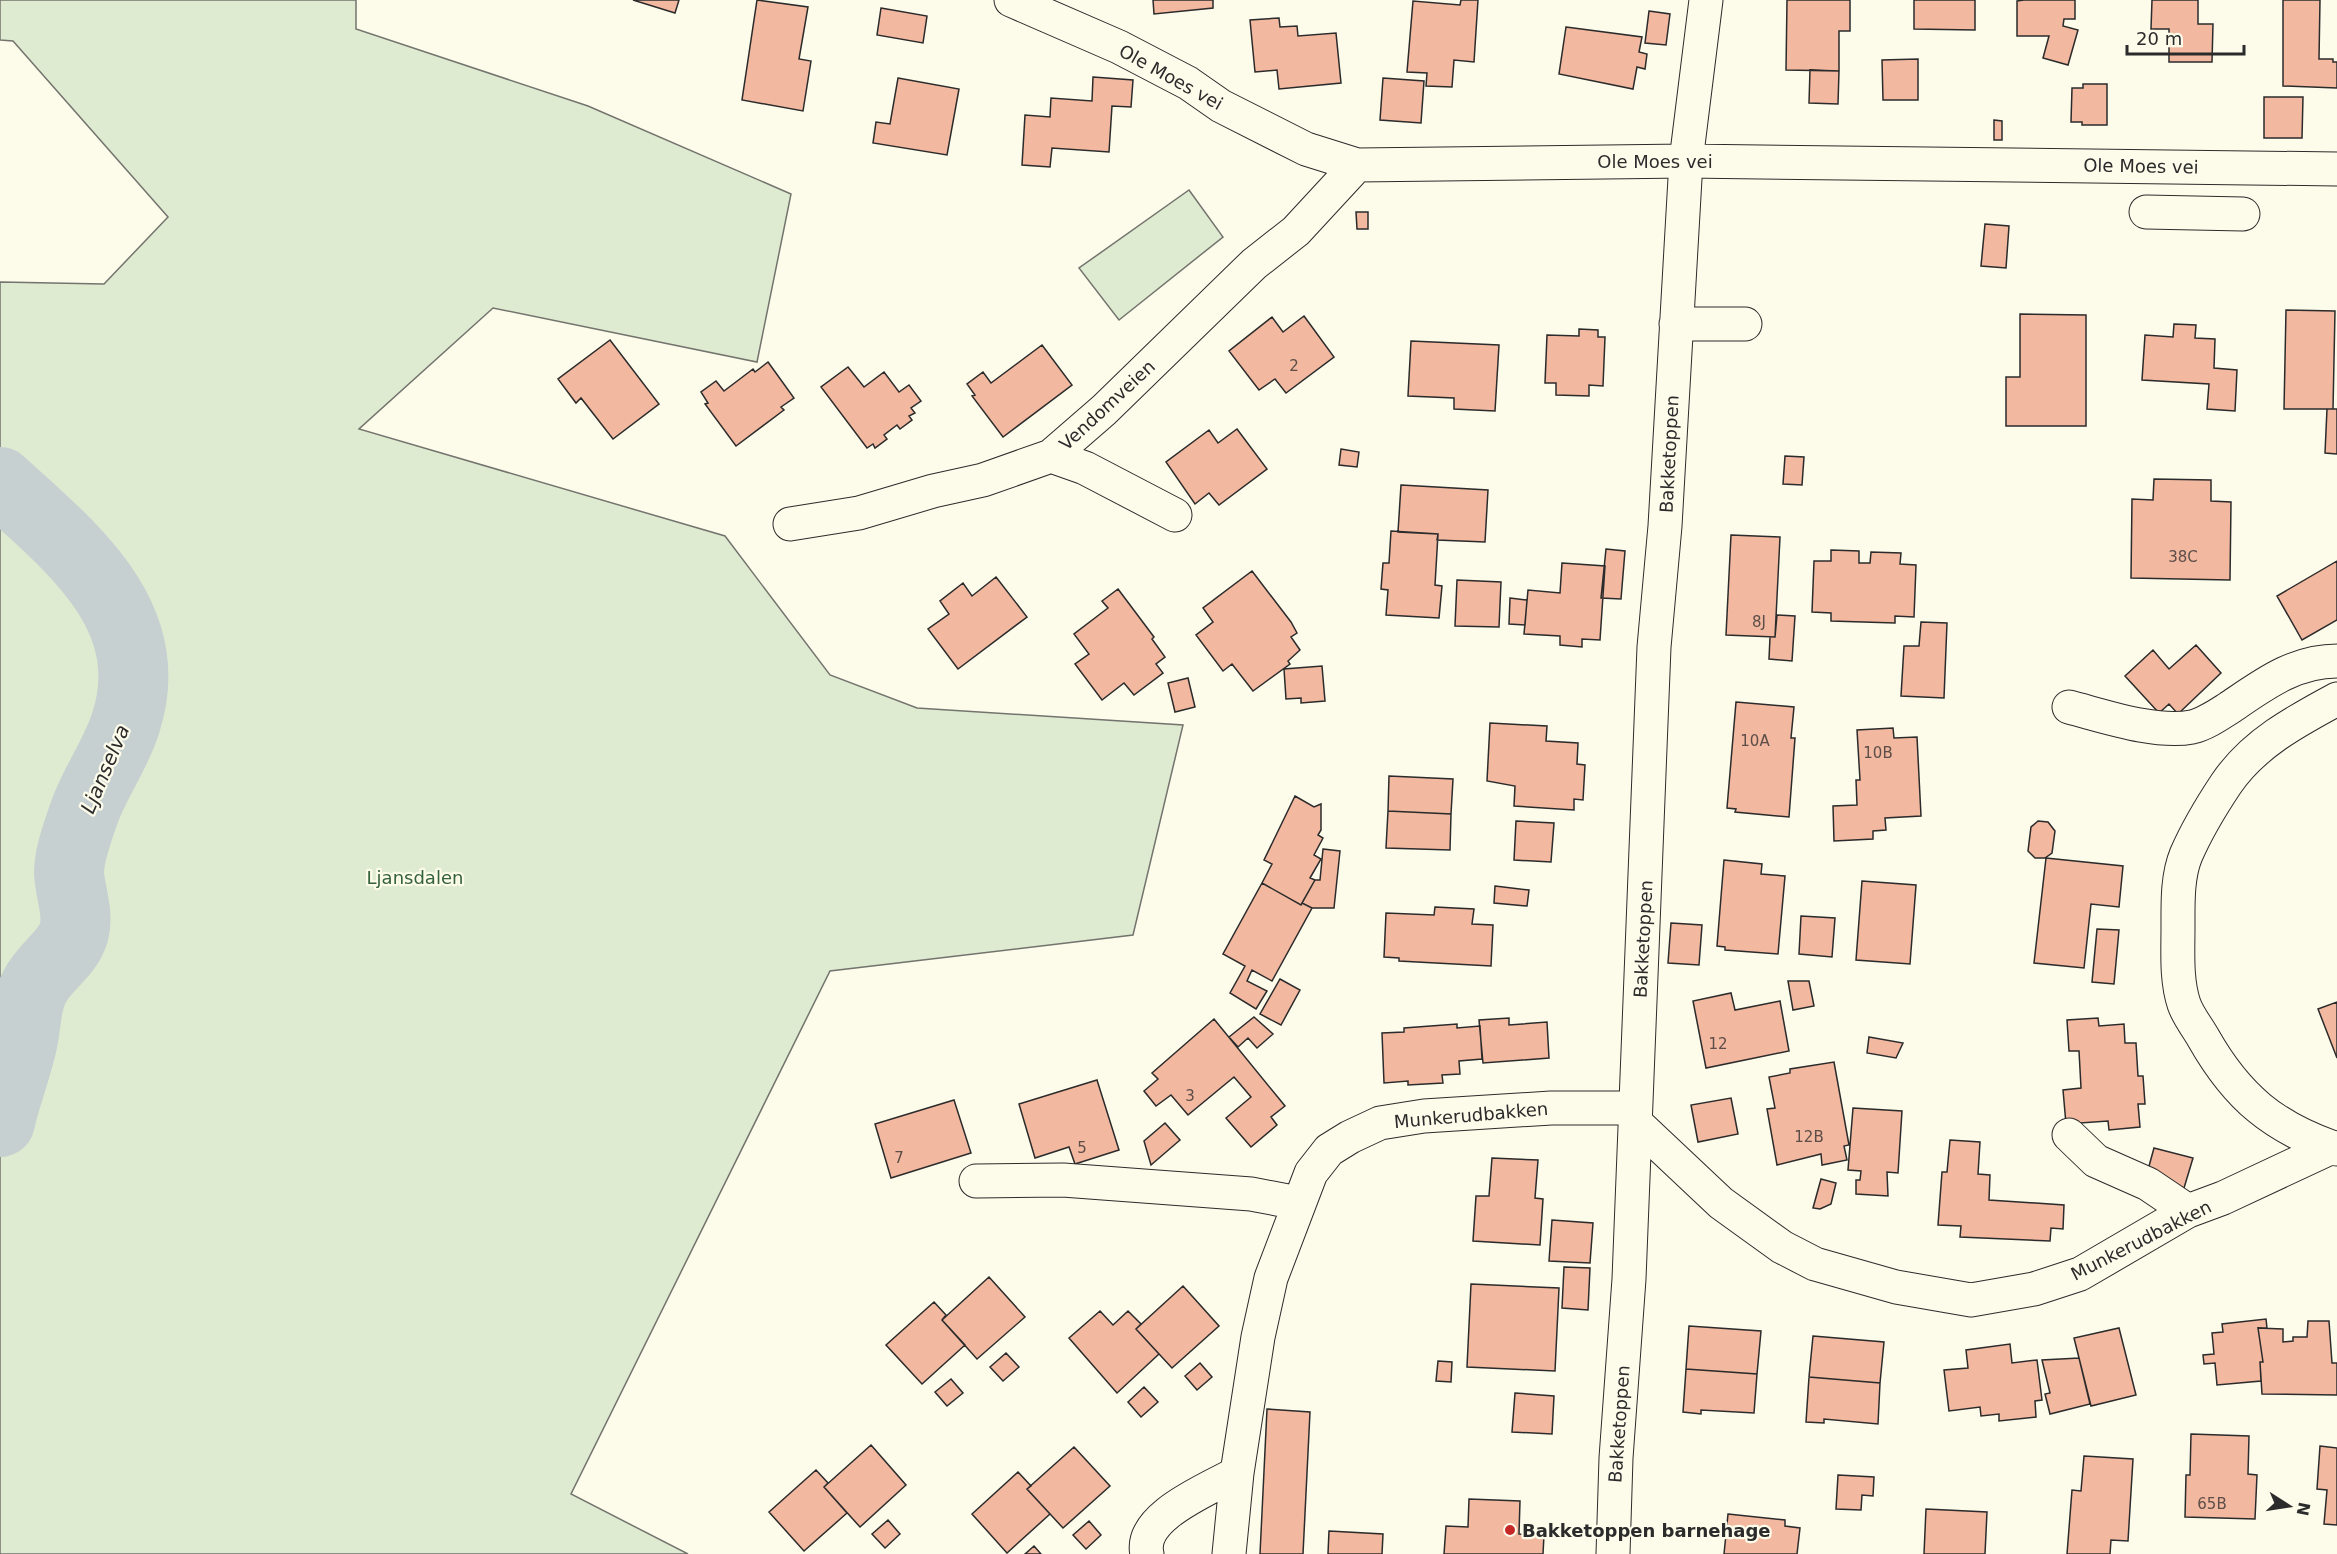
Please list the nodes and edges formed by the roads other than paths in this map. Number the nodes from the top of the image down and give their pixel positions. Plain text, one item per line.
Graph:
1 (1011, 0) edge
2 (1706, 0) edge
3 (1686, 161) junction
4 (1357, 165) junction
5 (2337, 169) edge
6 (2146, 212) dead end
7 (2243, 214) dead end
8 (1676, 324) junction
9 (1745, 324) dead end
10 (1051, 456) junction
11 (1175, 515) dead end
12 (790, 524) dead end
13 (2337, 661) edge
14 (2337, 699) edge
15 (2069, 707) dead end
16 (1635, 1114) junction
17 (2070, 1135) dead end
18 (2335, 1148) edge
19 (976, 1181) dead end
20 (1298, 1203) junction
21 (2188, 1211) junction
22 (1237, 1473) junction
23 (1147, 1554) edge
24 (1229, 1554) edge
25 (1613, 1554) edge

1 - 4 street, Ole Moes vei
2 - 3 street, Bakketoppen
3 - 4 street, Ole Moes vei
3 - 5 street, Ole Moes vei
3 - 8 street, Bakketoppen
4 - 10 street, Vendomveien
6 - 7 street
8 - 9 street
8 - 16 street, Bakketoppen
10 - 11 street
10 - 12 street, Vendomveien
13 - 15 street
14 - 18 street
16 - 20 street, Munkerudbakken
16 - 21 street, Munkerudbakken
16 - 25 street, Bakketoppen
17 - 21 street
18 - 21 street, Munkerudbakken
19 - 20 street
20 - 22 street, Munkerudbakken
22 - 23 street
22 - 24 street, Munkerudbakken

